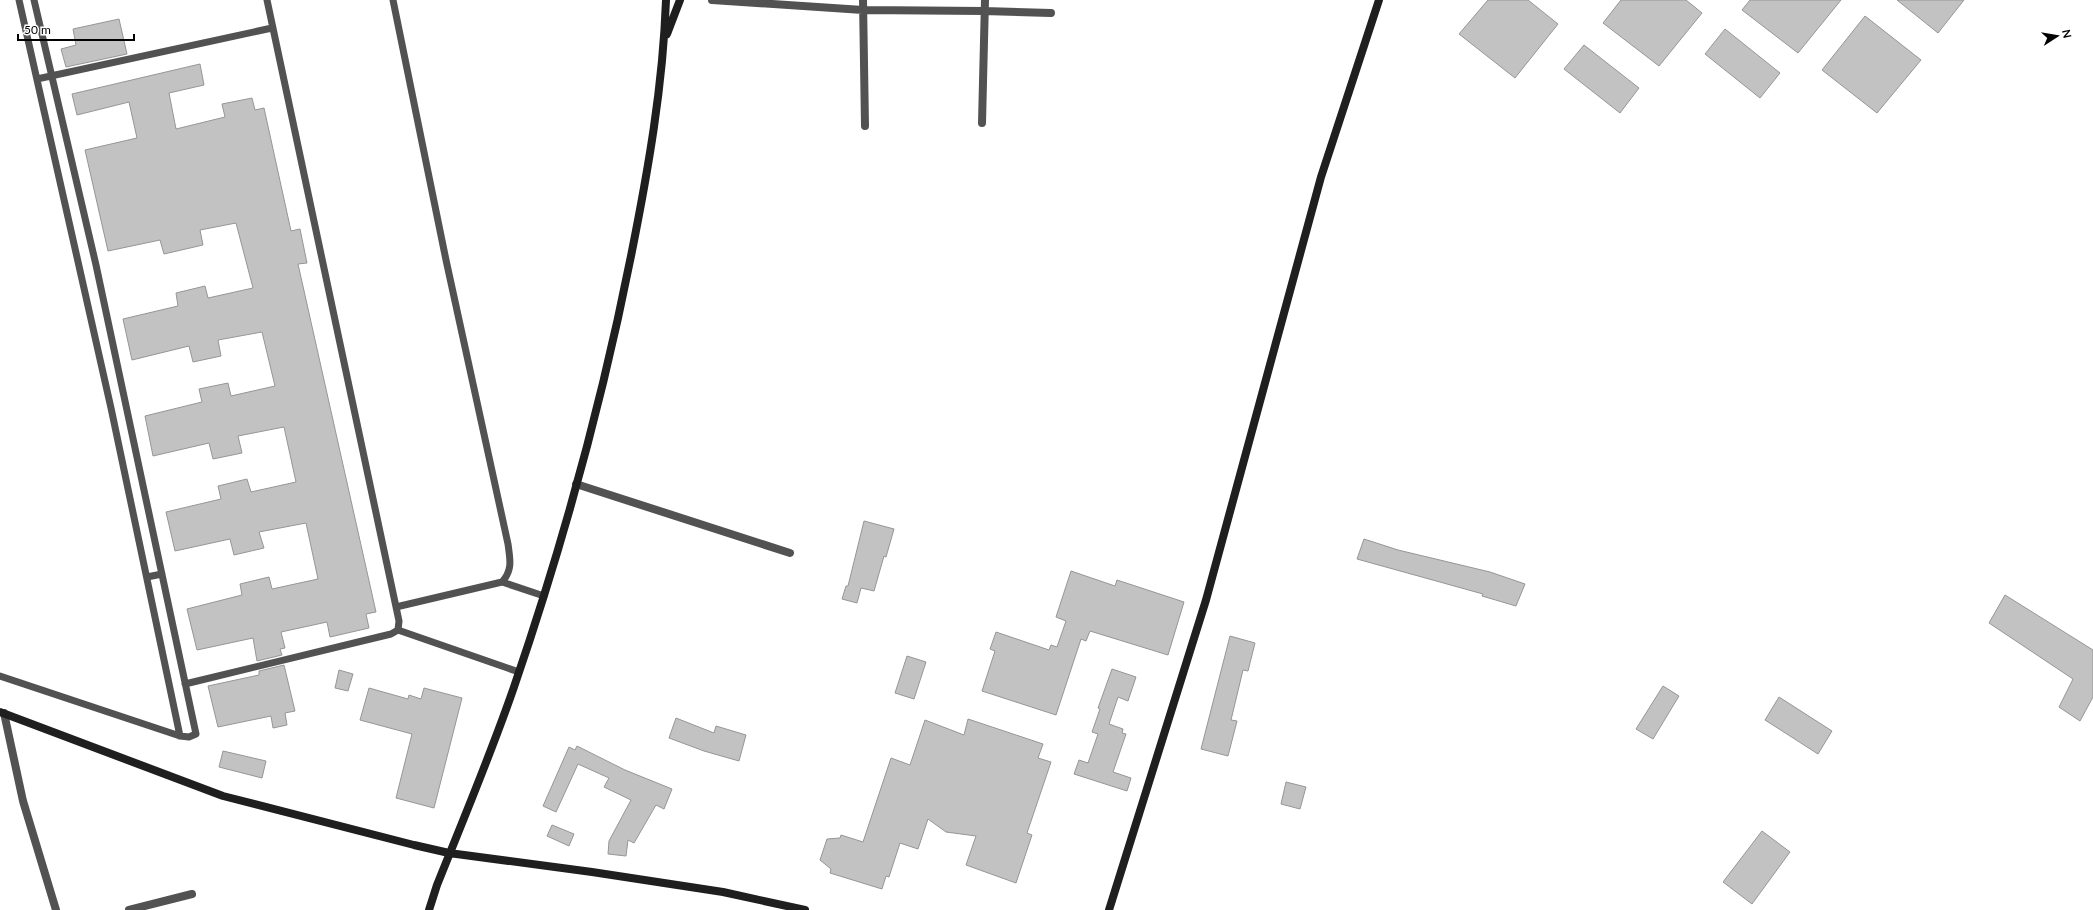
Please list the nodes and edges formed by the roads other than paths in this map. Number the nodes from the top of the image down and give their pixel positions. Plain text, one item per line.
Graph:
1 (19, 0) edge
2 (34, 0) edge
3 (267, 0) edge
4 (393, 0) edge
5 (666, 0) edge
6 (680, 0) edge
7 (712, 0) edge
8 (863, 0) edge
9 (985, 0) edge
10 (1379, 0) edge
11 (863, 10) junction
12 (984, 10) junction
13 (1051, 14) dead end
14 (272, 28) junction
15 (665, 41) junction
16 (51, 76) junction
17 (37, 79) junction
18 (982, 123) dead end
19 (865, 126) dead end
20 (576, 484) junction
21 (790, 553) dead end
22 (162, 574) junction
23 (147, 577) junction
24 (502, 582) junction
25 (544, 596) junction
26 (396, 608) junction
27 (398, 630) junction
28 (519, 672) junction
29 (0, 676) edge
30 (185, 684) junction
31 (2, 713) edge
32 (180, 736) junction
33 (449, 853) junction
34 (192, 894) dead end
35 (56, 910) edge
36 (129, 910) edge
37 (429, 910) edge
38 (805, 910) edge
39 (1109, 910) edge

1 - 17 lane
2 - 16 lane
3 - 14 lane
4 - 24 lane
5 - 15 main road
6 - 15 main road
7 - 11 street
8 - 11 street
9 - 12 street
10 - 39 main road
11 - 12 street
11 - 19 street
12 - 13 street
12 - 18 street
14 - 16 lane
14 - 26 lane
15 - 20 main road
16 - 17 lane
16 - 22 lane
17 - 23 lane
20 - 21 street
20 - 25 main road
22 - 23 lane
22 - 30 lane
23 - 32 lane
24 - 25 lane
24 - 26 lane
25 - 28 main road
26 - 27 lane
27 - 28 lane
27 - 30 lane
28 - 33 main road
29 - 32 lane
30 - 32 lane
31 - 33 main road
31 - 35 street
33 - 37 main road
33 - 38 main road
34 - 36 street

